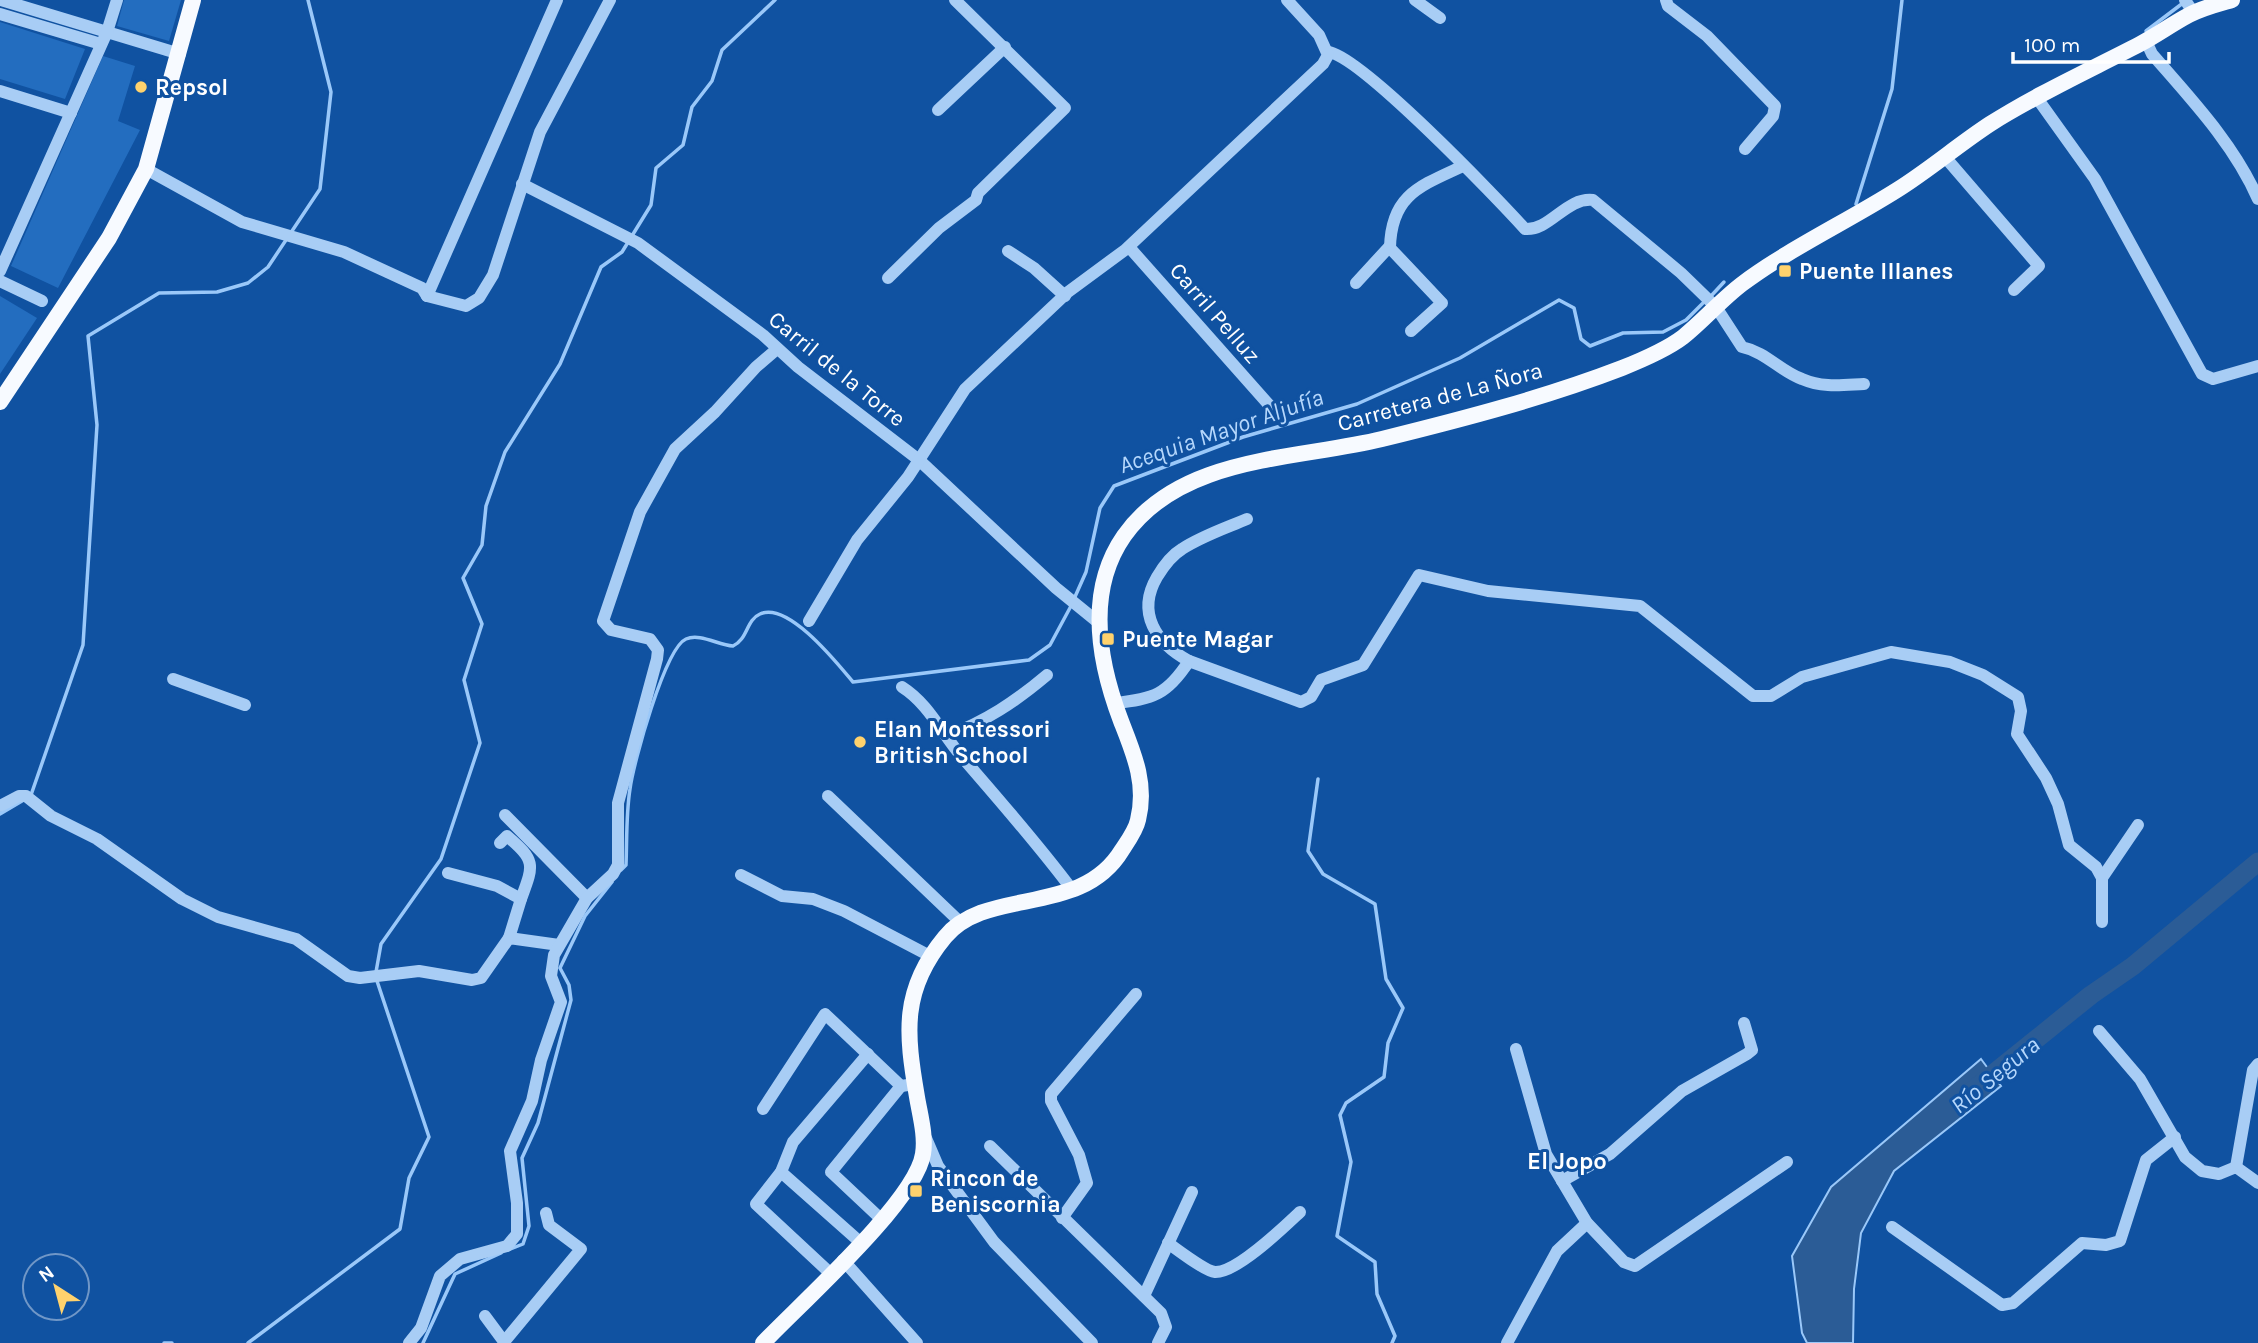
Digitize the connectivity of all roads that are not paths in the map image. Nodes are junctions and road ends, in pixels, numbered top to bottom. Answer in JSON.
{"nodes":[{"id":1,"x":1,"y":0,"type":"edge"},
{"id":2,"x":117,"y":0,"type":"edge"},
{"id":3,"x":193,"y":0,"type":"edge"},
{"id":4,"x":557,"y":0,"type":"edge"},
{"id":5,"x":610,"y":0,"type":"edge"},
{"id":6,"x":956,"y":0,"type":"edge"},
{"id":7,"x":1287,"y":0,"type":"edge"},
{"id":8,"x":1415,"y":0,"type":"edge"},
{"id":9,"x":1666,"y":0,"type":"edge"},
{"id":10,"x":2232,"y":0,"type":"edge"},
{"id":11,"x":38,"y":5,"type":"edge"},
{"id":12,"x":2188,"y":6,"type":"edge"},
{"id":13,"x":0,"y":14,"type":"edge"},
{"id":14,"x":1440,"y":18,"type":"dead end"},
{"id":15,"x":104,"y":38,"type":"junction"},
{"id":16,"x":2146,"y":41,"type":"junction"},
{"id":17,"x":1005,"y":47,"type":"junction"},
{"id":18,"x":1328,"y":52,"type":"junction"},
{"id":19,"x":180,"y":54,"type":"junction"},
{"id":20,"x":0,"y":91,"type":"edge"},
{"id":21,"x":2038,"y":98,"type":"junction"},
{"id":22,"x":938,"y":110,"type":"dead end"},
{"id":23,"x":71,"y":113,"type":"junction"},
{"id":24,"x":1745,"y":149,"type":"dead end"},
{"id":25,"x":1945,"y":157,"type":"junction"},
{"id":26,"x":1463,"y":166,"type":"junction"},
{"id":27,"x":146,"y":169,"type":"junction"},
{"id":28,"x":522,"y":184,"type":"junction"},
{"id":29,"x":2258,"y":199,"type":"edge"},
{"id":30,"x":1390,"y":246,"type":"junction"},
{"id":31,"x":1129,"y":247,"type":"junction"},
{"id":32,"x":1007,"y":251,"type":"dead end"},
{"id":33,"x":0,"y":271,"type":"edge"},
{"id":34,"x":888,"y":278,"type":"dead end"},
{"id":35,"x":0,"y":282,"type":"edge"},
{"id":36,"x":1356,"y":284,"type":"dead end"},
{"id":37,"x":2014,"y":290,"type":"dead end"},
{"id":38,"x":427,"y":296,"type":"junction"},
{"id":39,"x":1065,"y":296,"type":"junction"},
{"id":40,"x":42,"y":301,"type":"dead end"},
{"id":41,"x":1710,"y":302,"type":"junction"},
{"id":42,"x":1411,"y":331,"type":"dead end"},
{"id":43,"x":777,"y":349,"type":"junction"},
{"id":44,"x":2258,"y":366,"type":"edge"},
{"id":45,"x":1864,"y":384,"type":"dead end"},
{"id":46,"x":0,"y":402,"type":"edge"},
{"id":47,"x":1270,"y":407,"type":"dead end"},
{"id":48,"x":919,"y":460,"type":"junction"},
{"id":49,"x":1247,"y":519,"type":"dead end"},
{"id":50,"x":809,"y":621,"type":"dead end"},
{"id":51,"x":1099,"y":624,"type":"junction"},
{"id":52,"x":1189,"y":662,"type":"junction"},
{"id":53,"x":1047,"y":675,"type":"dead end"},
{"id":54,"x":173,"y":679,"type":"dead end"},
{"id":55,"x":902,"y":687,"type":"dead end"},
{"id":56,"x":1115,"y":703,"type":"junction"},
{"id":57,"x":245,"y":705,"type":"dead end"},
{"id":58,"x":947,"y":736,"type":"junction"},
{"id":59,"x":828,"y":796,"type":"dead end"},
{"id":60,"x":0,"y":806,"type":"edge"},
{"id":61,"x":505,"y":816,"type":"dead end"},
{"id":62,"x":2138,"y":825,"type":"dead end"},
{"id":63,"x":500,"y":843,"type":"dead end"},
{"id":64,"x":448,"y":873,"type":"dead end"},
{"id":65,"x":741,"y":875,"type":"dead end"},
{"id":66,"x":2102,"y":878,"type":"junction"},
{"id":67,"x":1073,"y":891,"type":"junction"},
{"id":68,"x":587,"y":898,"type":"junction"},
{"id":69,"x":521,"y":899,"type":"junction"},
{"id":70,"x":960,"y":922,"type":"junction"},
{"id":71,"x":2102,"y":922,"type":"dead end"},
{"id":72,"x":509,"y":938,"type":"junction"},
{"id":73,"x":559,"y":945,"type":"junction"},
{"id":74,"x":930,"y":956,"type":"junction"},
{"id":75,"x":1136,"y":994,"type":"dead end"},
{"id":76,"x":1744,"y":1023,"type":"dead end"},
{"id":77,"x":2099,"y":1031,"type":"dead end"},
{"id":78,"x":1516,"y":1049,"type":"dead end"},
{"id":79,"x":868,"y":1054,"type":"junction"},
{"id":80,"x":2258,"y":1064,"type":"edge"},
{"id":81,"x":908,"y":1085,"type":"junction"},
{"id":82,"x":763,"y":1109,"type":"dead end"},
{"id":83,"x":921,"y":1124,"type":"junction"},
{"id":84,"x":2175,"y":1137,"type":"junction"},
{"id":85,"x":990,"y":1146,"type":"dead end"},
{"id":86,"x":1787,"y":1162,"type":"dead end"},
{"id":87,"x":938,"y":1166,"type":"junction"},
{"id":88,"x":2236,"y":1167,"type":"junction"},
{"id":89,"x":781,"y":1172,"type":"junction"},
{"id":90,"x":912,"y":1181,"type":"junction"},
{"id":91,"x":1562,"y":1181,"type":"junction"},
{"id":92,"x":2258,"y":1183,"type":"edge"},
{"id":93,"x":1192,"y":1192,"type":"dead end"},
{"id":94,"x":1300,"y":1212,"type":"dead end"},
{"id":95,"x":546,"y":1213,"type":"dead end"},
{"id":96,"x":1062,"y":1218,"type":"junction"},
{"id":97,"x":881,"y":1219,"type":"junction"},
{"id":98,"x":1587,"y":1223,"type":"junction"},
{"id":99,"x":1892,"y":1227,"type":"dead end"},
{"id":100,"x":860,"y":1242,"type":"junction"},
{"id":101,"x":1168,"y":1243,"type":"junction"},
{"id":102,"x":843,"y":1260,"type":"junction"},
{"id":103,"x":830,"y":1273,"type":"junction"},
{"id":104,"x":1144,"y":1296,"type":"junction"},
{"id":105,"x":485,"y":1316,"type":"dead end"},
{"id":106,"x":505,"y":1342,"type":"edge"},
{"id":107,"x":409,"y":1343,"type":"edge"},
{"id":108,"x":762,"y":1343,"type":"edge"},
{"id":109,"x":918,"y":1343,"type":"edge"},
{"id":110,"x":1092,"y":1343,"type":"edge"},
{"id":111,"x":1158,"y":1343,"type":"edge"},
{"id":112,"x":1507,"y":1343,"type":"edge"}],
"edges":[{"from":1,"to":11,"type":"street"},
{"from":2,"to":15,"type":"street"},
{"from":3,"to":19,"type":"main road"},
{"from":4,"to":38,"type":"street"},
{"from":5,"to":28,"type":"street"},
{"from":6,"to":17,"type":"street"},
{"from":7,"to":18,"type":"street"},
{"from":8,"to":14,"type":"street"},
{"from":9,"to":24,"type":"street"},
{"from":10,"to":12,"type":"main road","name":"Carretera de La Ñora"},
{"from":11,"to":15,"type":"street"},
{"from":12,"to":16,"type":"main road","name":"Carretera de La Ñora"},
{"from":13,"to":15,"type":"street"},
{"from":15,"to":19,"type":"street"},
{"from":15,"to":23,"type":"street"},
{"from":16,"to":21,"type":"main road","name":"Carretera de La Ñora"},
{"from":16,"to":29,"type":"street"},
{"from":17,"to":22,"type":"street"},
{"from":17,"to":34,"type":"street"},
{"from":18,"to":26,"type":"street"},
{"from":18,"to":31,"type":"street"},
{"from":19,"to":27,"type":"main road"},
{"from":20,"to":23,"type":"street"},
{"from":21,"to":25,"type":"main road","name":"Carretera de La Ñora"},
{"from":21,"to":44,"type":"street"},
{"from":23,"to":33,"type":"street"},
{"from":25,"to":37,"type":"street"},
{"from":25,"to":41,"type":"main road","name":"Carretera de La Ñora"},
{"from":26,"to":30,"type":"street"},
{"from":26,"to":41,"type":"street"},
{"from":27,"to":38,"type":"street"},
{"from":27,"to":46,"type":"main road"},
{"from":28,"to":38,"type":"street"},
{"from":28,"to":43,"type":"street","name":"Carril de la Torre"},
{"from":30,"to":36,"type":"street"},
{"from":30,"to":42,"type":"street"},
{"from":31,"to":39,"type":"street"},
{"from":31,"to":47,"type":"street","name":"Carril Pelluz"},
{"from":32,"to":39,"type":"street"},
{"from":35,"to":40,"type":"street"},
{"from":39,"to":48,"type":"street"},
{"from":41,"to":45,"type":"street"},
{"from":41,"to":51,"type":"main road","name":"Carretera de La Ñora"},
{"from":43,"to":48,"type":"street","name":"Carril de la Torre"},
{"from":43,"to":68,"type":"street"},
{"from":48,"to":50,"type":"street"},
{"from":48,"to":51,"type":"street","name":"Carril de la Torre"},
{"from":49,"to":52,"type":"street"},
{"from":51,"to":56,"type":"main road","name":"Carretera de La Ñora"},
{"from":52,"to":56,"type":"street"},
{"from":52,"to":66,"type":"street"},
{"from":53,"to":58,"type":"street"},
{"from":54,"to":57,"type":"street"},
{"from":55,"to":58,"type":"street"},
{"from":56,"to":67,"type":"main road","name":"Carretera de La Ñora"},
{"from":58,"to":67,"type":"street"},
{"from":59,"to":70,"type":"street"},
{"from":60,"to":72,"type":"street"},
{"from":61,"to":68,"type":"street"},
{"from":62,"to":66,"type":"street"},
{"from":63,"to":69,"type":"street"},
{"from":64,"to":69,"type":"street"},
{"from":65,"to":74,"type":"street"},
{"from":66,"to":71,"type":"street"},
{"from":67,"to":70,"type":"main road","name":"Carretera de La Ñora"},
{"from":68,"to":73,"type":"street"},
{"from":69,"to":72,"type":"street"},
{"from":70,"to":74,"type":"main road"},
{"from":72,"to":73,"type":"street"},
{"from":73,"to":107,"type":"street"},
{"from":74,"to":81,"type":"main road"},
{"from":75,"to":96,"type":"street"},
{"from":76,"to":91,"type":"street"},
{"from":77,"to":84,"type":"street"},
{"from":78,"to":91,"type":"street"},
{"from":79,"to":81,"type":"street"},
{"from":79,"to":82,"type":"street"},
{"from":79,"to":89,"type":"street"},
{"from":80,"to":88,"type":"street"},
{"from":81,"to":83,"type":"main road"},
{"from":81,"to":97,"type":"street"},
{"from":83,"to":87,"type":"street"},
{"from":83,"to":90,"type":"main road"},
{"from":84,"to":88,"type":"street"},
{"from":84,"to":99,"type":"street"},
{"from":85,"to":96,"type":"street"},
{"from":86,"to":98,"type":"street"},
{"from":87,"to":90,"type":"street"},
{"from":87,"to":110,"type":"street"},
{"from":88,"to":92,"type":"street"},
{"from":89,"to":100,"type":"street"},
{"from":89,"to":103,"type":"street"},
{"from":90,"to":97,"type":"main road"},
{"from":91,"to":98,"type":"street"},
{"from":93,"to":101,"type":"street"},
{"from":94,"to":101,"type":"street"},
{"from":95,"to":106,"type":"street"},
{"from":96,"to":104,"type":"street"},
{"from":97,"to":100,"type":"main road"},
{"from":98,"to":112,"type":"street"},
{"from":100,"to":102,"type":"main road"},
{"from":101,"to":104,"type":"street"},
{"from":102,"to":103,"type":"main road"},
{"from":102,"to":109,"type":"street"},
{"from":103,"to":108,"type":"main road"},
{"from":104,"to":111,"type":"street"},
{"from":105,"to":106,"type":"street"}]}
